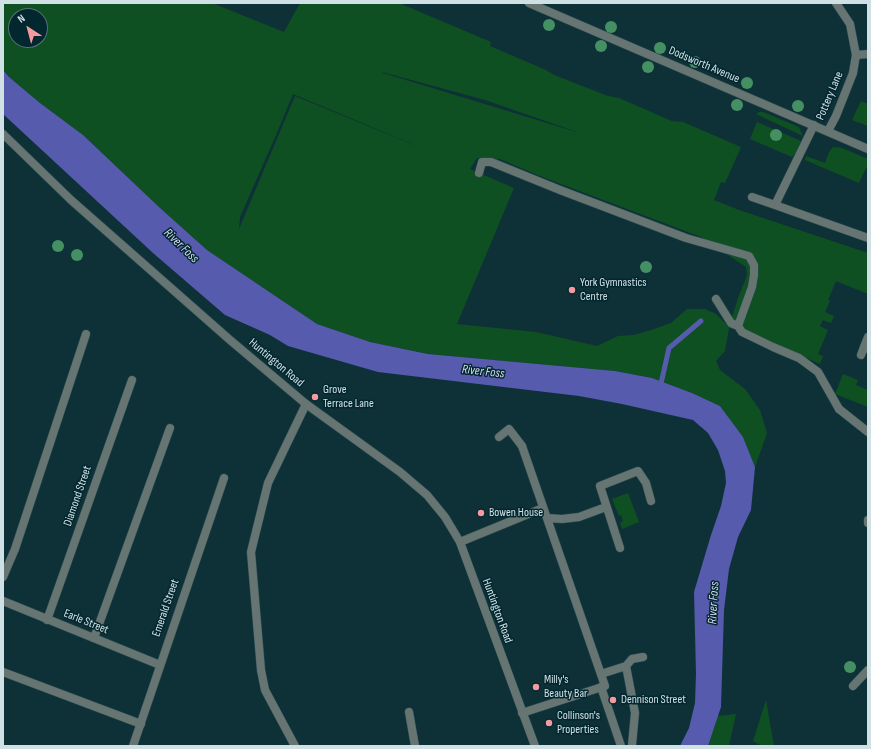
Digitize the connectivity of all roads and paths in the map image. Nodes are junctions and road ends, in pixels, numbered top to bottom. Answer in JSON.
{"nodes":[{"id":1,"x":529,"y":3,"type":"edge"},
{"id":2,"x":836,"y":3,"type":"edge"},
{"id":3,"x":868,"y":54,"type":"edge"},
{"id":4,"x":856,"y":55,"type":"junction"},
{"id":5,"x":814,"y":126,"type":"junction"},
{"id":6,"x":828,"y":131,"type":"junction"},
{"id":7,"x":3,"y":134,"type":"edge"},
{"id":8,"x":868,"y":149,"type":"edge"},
{"id":9,"x":478,"y":173,"type":"dead end"},
{"id":10,"x":752,"y":197,"type":"dead end"},
{"id":11,"x":775,"y":205,"type":"junction"},
{"id":12,"x":868,"y":238,"type":"edge"},
{"id":13,"x":716,"y":299,"type":"dead end"},
{"id":14,"x":738,"y":326,"type":"junction"},
{"id":15,"x":86,"y":334,"type":"dead end"},
{"id":16,"x":868,"y":337,"type":"edge"},
{"id":17,"x":864,"y":350,"type":"edge"},
{"id":18,"x":132,"y":380,"type":"dead end"},
{"id":19,"x":306,"y":404,"type":"junction"},
{"id":20,"x":170,"y":428,"type":"dead end"},
{"id":21,"x":868,"y":432,"type":"edge"},
{"id":22,"x":499,"y":436,"type":"dead end"},
{"id":23,"x":224,"y":478,"type":"dead end"},
{"id":24,"x":651,"y":501,"type":"dead end"},
{"id":25,"x":606,"y":507,"type":"junction"},
{"id":26,"x":543,"y":508,"type":"junction"},
{"id":27,"x":547,"y":518,"type":"junction"},
{"id":28,"x":460,"y":542,"type":"junction"},
{"id":29,"x":620,"y":548,"type":"dead end"},
{"id":30,"x":3,"y":576,"type":"edge"},
{"id":31,"x":3,"y":601,"type":"edge"},
{"id":32,"x":47,"y":620,"type":"junction"},
{"id":33,"x":94,"y":638,"type":"junction"},
{"id":34,"x":643,"y":657,"type":"dead end"},
{"id":35,"x":160,"y":665,"type":"junction"},
{"id":36,"x":626,"y":666,"type":"junction"},
{"id":37,"x":868,"y":670,"type":"edge"},
{"id":38,"x":3,"y":672,"type":"edge"},
{"id":39,"x":601,"y":674,"type":"junction"},
{"id":40,"x":853,"y":686,"type":"dead end"},
{"id":41,"x":601,"y":687,"type":"junction"},
{"id":42,"x":409,"y":712,"type":"dead end"},
{"id":43,"x":522,"y":713,"type":"junction"},
{"id":44,"x":141,"y":724,"type":"junction"},
{"id":45,"x":632,"y":745,"type":"dead end"},
{"id":46,"x":133,"y":746,"type":"edge"},
{"id":47,"x":295,"y":746,"type":"edge"},
{"id":48,"x":415,"y":746,"type":"edge"},
{"id":49,"x":535,"y":746,"type":"edge"},
{"id":50,"x":621,"y":746,"type":"edge"}],
"edges":[{"from":1,"to":5,"type":"street","name":"Dodsworth Avenue"},
{"from":2,"to":4,"type":"street","name":"Pottery Lane"},
{"from":3,"to":4,"type":"street"},
{"from":4,"to":6,"type":"street","name":"Pottery Lane"},
{"from":5,"to":6,"type":"street","name":"Dodsworth Avenue"},
{"from":5,"to":11,"type":"street"},
{"from":6,"to":8,"type":"street","name":"Dodsworth Avenue"},
{"from":7,"to":19,"type":"street","name":"Huntington Road"},
{"from":9,"to":14,"type":"street"},
{"from":10,"to":11,"type":"street"},
{"from":11,"to":12,"type":"street"},
{"from":13,"to":14,"type":"street"},
{"from":14,"to":21,"type":"street"},
{"from":15,"to":30,"type":"street"},
{"from":16,"to":17,"type":"street"},
{"from":18,"to":32,"type":"street","name":"Diamond Street"},
{"from":19,"to":28,"type":"street","name":"Huntington Road"},
{"from":19,"to":47,"type":"street"},
{"from":20,"to":33,"type":"street"},
{"from":22,"to":26,"type":"street"},
{"from":23,"to":35,"type":"street","name":"Emerald Street"},
{"from":24,"to":25,"type":"street"},
{"from":25,"to":27,"type":"street"},
{"from":25,"to":29,"type":"street"},
{"from":26,"to":27,"type":"street"},
{"from":26,"to":28,"type":"street"},
{"from":27,"to":39,"type":"street"},
{"from":28,"to":43,"type":"street","name":"Huntington Road"},
{"from":31,"to":32,"type":"street","name":"Earle Street"},
{"from":32,"to":33,"type":"street","name":"Earle Street"},
{"from":33,"to":35,"type":"street","name":"Earle Street"},
{"from":34,"to":36,"type":"street"},
{"from":35,"to":44,"type":"street","name":"Emerald Street"},
{"from":36,"to":39,"type":"street"},
{"from":36,"to":45,"type":"street"},
{"from":37,"to":40,"type":"street"},
{"from":38,"to":44,"type":"street"},
{"from":39,"to":41,"type":"street"},
{"from":41,"to":43,"type":"street"},
{"from":41,"to":50,"type":"street"},
{"from":42,"to":48,"type":"street"},
{"from":43,"to":49,"type":"street","name":"Huntington Road"},
{"from":44,"to":46,"type":"street","name":"Emerald Street"}]}
